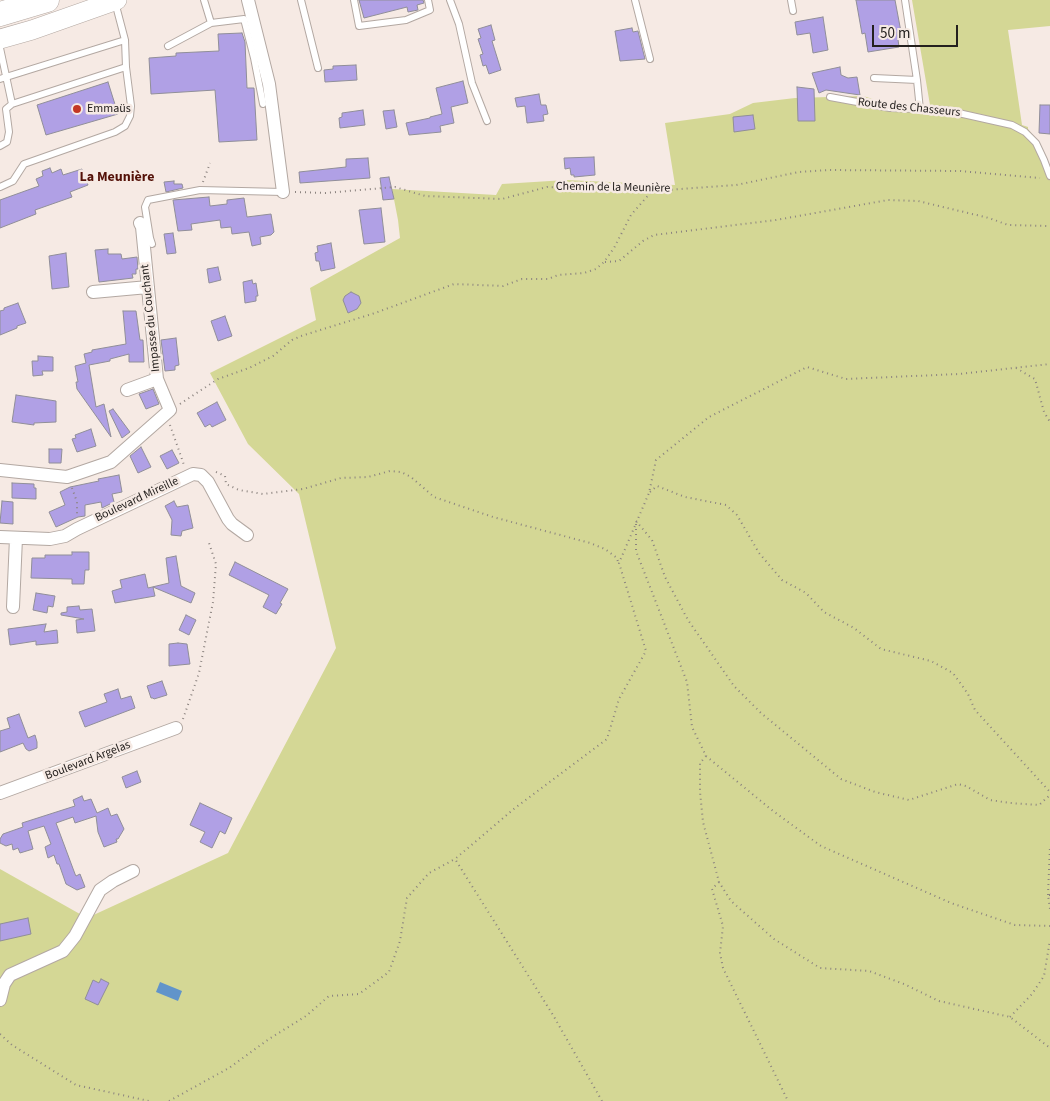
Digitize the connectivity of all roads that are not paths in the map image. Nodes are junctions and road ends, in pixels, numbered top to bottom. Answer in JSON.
{"nodes":[{"id":1,"x":47,"y":0,"type":"edge"},
{"id":2,"x":116,"y":0,"type":"edge"},
{"id":3,"x":204,"y":0,"type":"edge"},
{"id":4,"x":248,"y":0,"type":"edge"},
{"id":5,"x":301,"y":0,"type":"edge"},
{"id":6,"x":354,"y":0,"type":"edge"},
{"id":7,"x":428,"y":0,"type":"edge"},
{"id":8,"x":450,"y":0,"type":"edge"},
{"id":9,"x":634,"y":0,"type":"edge"},
{"id":10,"x":791,"y":0,"type":"edge"},
{"id":11,"x":905,"y":0,"type":"edge"},
{"id":12,"x":792,"y":11,"type":"dead end"},
{"id":13,"x":0,"y":14,"type":"edge"},
{"id":14,"x":211,"y":23,"type":"junction"},
{"id":15,"x":0,"y":39,"type":"edge"},
{"id":16,"x":125,"y":40,"type":"junction"},
{"id":17,"x":168,"y":46,"type":"dead end"},
{"id":18,"x":0,"y":48,"type":"edge"},
{"id":19,"x":650,"y":59,"type":"dead end"},
{"id":20,"x":126,"y":67,"type":"junction"},
{"id":21,"x":318,"y":68,"type":"dead end"},
{"id":22,"x":3,"y":78,"type":"edge"},
{"id":23,"x":874,"y":78,"type":"dead end"},
{"id":24,"x":917,"y":80,"type":"junction"},
{"id":25,"x":830,"y":97,"type":"dead end"},
{"id":26,"x":12,"y":104,"type":"junction"},
{"id":27,"x":263,"y":104,"type":"dead end"},
{"id":28,"x":920,"y":110,"type":"junction"},
{"id":29,"x":487,"y":121,"type":"dead end"},
{"id":30,"x":0,"y":146,"type":"edge"},
{"id":31,"x":1047,"y":177,"type":"edge"},
{"id":32,"x":0,"y":187,"type":"edge"},
{"id":33,"x":283,"y":192,"type":"joint"},
{"id":34,"x":140,"y":223,"type":"dead end"},
{"id":35,"x":152,"y":244,"type":"dead end"},
{"id":36,"x":148,"y":287,"type":"junction"},
{"id":37,"x":93,"y":292,"type":"dead end"},
{"id":38,"x":157,"y":379,"type":"junction"},
{"id":39,"x":127,"y":390,"type":"dead end"},
{"id":40,"x":0,"y":470,"type":"edge"},
{"id":41,"x":247,"y":535,"type":"dead end"},
{"id":42,"x":0,"y":537,"type":"edge"},
{"id":43,"x":16,"y":538,"type":"junction"},
{"id":44,"x":13,"y":607,"type":"dead end"},
{"id":45,"x":176,"y":728,"type":"road end"},
{"id":46,"x":0,"y":793,"type":"edge"},
{"id":47,"x":133,"y":871,"type":"dead end"},
{"id":48,"x":0,"y":1000,"type":"edge"}],
"edges":[{"from":1,"to":13,"type":"highway"},
{"from":2,"to":15,"type":"street"},
{"from":2,"to":16,"type":"lane"},
{"from":3,"to":14,"type":"lane"},
{"from":4,"to":33,"type":"street"},
{"from":5,"to":21,"type":"lane"},
{"from":6,"to":7,"type":"lane"},
{"from":8,"to":29,"type":"lane"},
{"from":9,"to":19,"type":"lane"},
{"from":10,"to":12,"type":"lane"},
{"from":11,"to":24,"type":"lane"},
{"from":14,"to":17,"type":"lane"},
{"from":14,"to":27,"type":"lane"},
{"from":16,"to":20,"type":"lane"},
{"from":16,"to":22,"type":"lane"},
{"from":18,"to":22,"type":"lane"},
{"from":20,"to":26,"type":"lane"},
{"from":20,"to":32,"type":"lane"},
{"from":22,"to":26,"type":"lane"},
{"from":23,"to":24,"type":"lane"},
{"from":24,"to":28,"type":"lane"},
{"from":25,"to":28,"type":"lane","name":"Route des Chasseurs"},
{"from":26,"to":30,"type":"lane"},
{"from":28,"to":31,"type":"lane","name":"Route des Chasseurs"},
{"from":33,"to":35,"type":"lane"},
{"from":34,"to":36,"type":"street","name":"Impasse du Couchant"},
{"from":36,"to":37,"type":"street"},
{"from":36,"to":38,"type":"street","name":"Impasse du Couchant"},
{"from":38,"to":39,"type":"street"},
{"from":38,"to":40,"type":"street","name":"Impasse du Couchant"},
{"from":41,"to":43,"type":"street","name":"Boulevard Mireille"},
{"from":42,"to":43,"type":"street","name":"Boulevard Mireille"},
{"from":43,"to":44,"type":"street"},
{"from":45,"to":46,"type":"street","name":"Boulevard Argelas"},
{"from":47,"to":48,"type":"street"}]}
